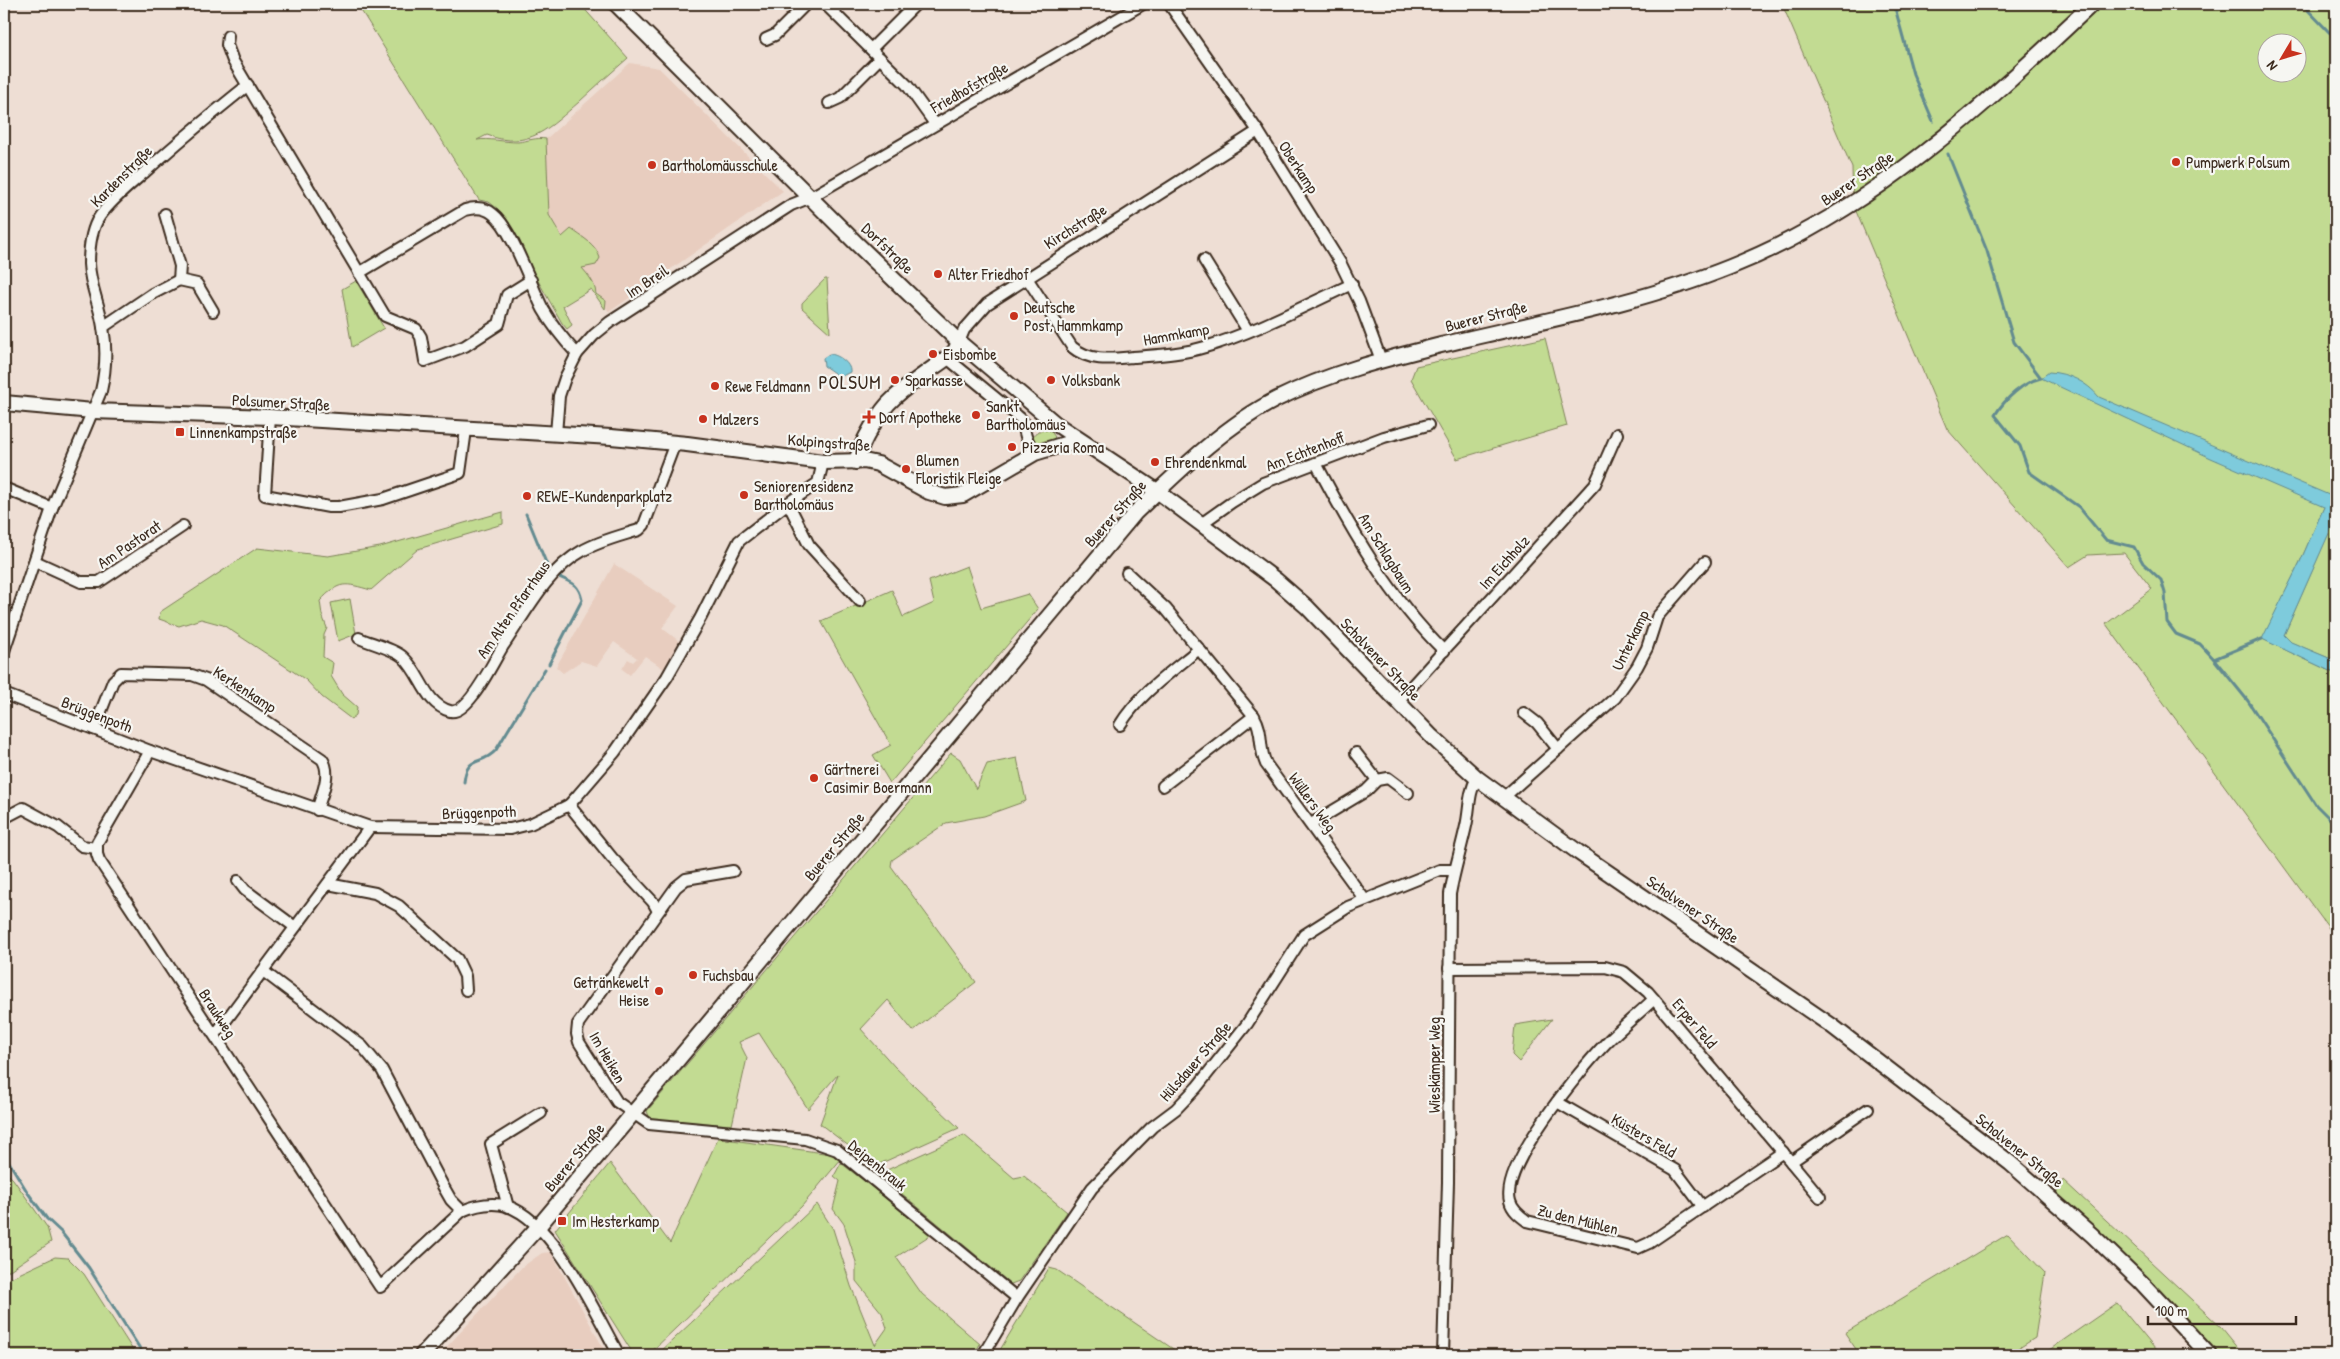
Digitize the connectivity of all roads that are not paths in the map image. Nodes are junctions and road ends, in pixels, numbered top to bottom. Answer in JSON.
{"nodes":[{"id":1,"x":616,"y":4,"type":"edge"},
{"id":2,"x":806,"y":4,"type":"edge"},
{"id":3,"x":825,"y":4,"type":"edge"},
{"id":4,"x":916,"y":4,"type":"edge"},
{"id":5,"x":1143,"y":4,"type":"edge"},
{"id":6,"x":1169,"y":4,"type":"edge"},
{"id":7,"x":2092,"y":4,"type":"edge"},
{"id":8,"x":228,"y":36,"type":"dead end"},
{"id":9,"x":766,"y":39,"type":"dead end"},
{"id":10,"x":870,"y":49,"type":"junction"},
{"id":11,"x":880,"y":58,"type":"junction"},
{"id":12,"x":248,"y":85,"type":"junction"},
{"id":13,"x":829,"y":103,"type":"dead end"},
{"id":14,"x":935,"y":124,"type":"junction"},
{"id":15,"x":1258,"y":131,"type":"junction"},
{"id":16,"x":812,"y":197,"type":"junction"},
{"id":17,"x":165,"y":214,"type":"dead end"},
{"id":18,"x":1204,"y":260,"type":"dead end"},
{"id":19,"x":359,"y":274,"type":"junction"},
{"id":20,"x":1027,"y":278,"type":"junction"},
{"id":21,"x":179,"y":280,"type":"junction"},
{"id":22,"x":531,"y":280,"type":"junction"},
{"id":23,"x":1352,"y":284,"type":"junction"},
{"id":24,"x":213,"y":311,"type":"dead end"},
{"id":25,"x":103,"y":327,"type":"junction"},
{"id":26,"x":1248,"y":331,"type":"junction"},
{"id":27,"x":959,"y":342,"type":"junction"},
{"id":28,"x":577,"y":354,"type":"junction"},
{"id":29,"x":947,"y":358,"type":"junction"},
{"id":30,"x":1381,"y":360,"type":"junction"},
{"id":31,"x":4,"y":403,"type":"edge"},
{"id":32,"x":93,"y":411,"type":"junction"},
{"id":33,"x":270,"y":417,"type":"junction"},
{"id":34,"x":1428,"y":425,"type":"dead end"},
{"id":35,"x":466,"y":430,"type":"junction"},
{"id":36,"x":556,"y":434,"type":"junction"},
{"id":37,"x":1617,"y":434,"type":"dead end"},
{"id":38,"x":1078,"y":440,"type":"junction"},
{"id":39,"x":675,"y":443,"type":"junction"},
{"id":40,"x":1035,"y":453,"type":"junction"},
{"id":41,"x":823,"y":462,"type":"junction"},
{"id":42,"x":856,"y":462,"type":"junction"},
{"id":43,"x":1316,"y":463,"type":"junction"},
{"id":44,"x":4,"y":488,"type":"edge"},
{"id":45,"x":1157,"y":491,"type":"junction"},
{"id":46,"x":788,"y":503,"type":"junction"},
{"id":47,"x":52,"y":508,"type":"junction"},
{"id":48,"x":1202,"y":524,"type":"junction"},
{"id":49,"x":183,"y":526,"type":"dead end"},
{"id":50,"x":35,"y":562,"type":"junction"},
{"id":51,"x":1705,"y":562,"type":"dead end"},
{"id":52,"x":1127,"y":572,"type":"dead end"},
{"id":53,"x":860,"y":602,"type":"dead end"},
{"id":54,"x":359,"y":638,"type":"dead end"},
{"id":55,"x":1199,"y":649,"type":"junction"},
{"id":56,"x":4,"y":651,"type":"edge"},
{"id":57,"x":1444,"y":651,"type":"junction"},
{"id":58,"x":4,"y":694,"type":"edge"},
{"id":59,"x":1398,"y":701,"type":"junction"},
{"id":60,"x":1524,"y":713,"type":"dead end"},
{"id":61,"x":1254,"y":716,"type":"junction"},
{"id":62,"x":1120,"y":725,"type":"dead end"},
{"id":63,"x":94,"y":730,"type":"junction"},
{"id":64,"x":1558,"y":749,"type":"junction"},
{"id":65,"x":150,"y":751,"type":"junction"},
{"id":66,"x":1356,"y":753,"type":"dead end"},
{"id":67,"x":1477,"y":778,"type":"junction"},
{"id":68,"x":1377,"y":780,"type":"junction"},
{"id":69,"x":1163,"y":786,"type":"dead end"},
{"id":70,"x":1408,"y":793,"type":"dead end"},
{"id":71,"x":1503,"y":798,"type":"junction"},
{"id":72,"x":569,"y":805,"type":"junction"},
{"id":73,"x":317,"y":810,"type":"junction"},
{"id":74,"x":4,"y":818,"type":"edge"},
{"id":75,"x":1311,"y":824,"type":"junction"},
{"id":76,"x":370,"y":827,"type":"junction"},
{"id":77,"x":96,"y":848,"type":"junction"},
{"id":78,"x":1454,"y":870,"type":"junction"},
{"id":79,"x":733,"y":871,"type":"dead end"},
{"id":80,"x":238,"y":881,"type":"dead end"},
{"id":81,"x":328,"y":884,"type":"junction"},
{"id":82,"x":1365,"y":900,"type":"junction"},
{"id":83,"x":658,"y":911,"type":"junction"},
{"id":84,"x":295,"y":927,"type":"junction"},
{"id":85,"x":1449,"y":968,"type":"junction"},
{"id":86,"x":263,"y":971,"type":"junction"},
{"id":87,"x":466,"y":990,"type":"dead end"},
{"id":88,"x":1654,"y":999,"type":"junction"},
{"id":89,"x":215,"y":1035,"type":"junction"},
{"id":90,"x":1557,"y":1102,"type":"junction"},
{"id":91,"x":1868,"y":1109,"type":"dead end"},
{"id":92,"x":541,"y":1113,"type":"dead end"},
{"id":93,"x":632,"y":1114,"type":"junction"},
{"id":94,"x":1783,"y":1152,"type":"junction"},
{"id":95,"x":1791,"y":1162,"type":"junction"},
{"id":96,"x":1820,"y":1197,"type":"dead end"},
{"id":97,"x":508,"y":1207,"type":"junction"},
{"id":98,"x":1703,"y":1207,"type":"junction"},
{"id":99,"x":462,"y":1211,"type":"junction"},
{"id":100,"x":538,"y":1227,"type":"junction"},
{"id":101,"x":1017,"y":1298,"type":"junction"},
{"id":102,"x":422,"y":1355,"type":"edge"},
{"id":103,"x":619,"y":1355,"type":"edge"},
{"id":104,"x":983,"y":1355,"type":"edge"},
{"id":105,"x":1443,"y":1355,"type":"edge"},
{"id":106,"x":2209,"y":1355,"type":"edge"}],
"edges":[{"from":1,"to":16,"type":"main road","name":"Dorfstraße"},
{"from":2,"to":9,"type":"street"},
{"from":3,"to":10,"type":"street"},
{"from":4,"to":10,"type":"street"},
{"from":5,"to":14,"type":"street","name":"Friedhofstraße"},
{"from":6,"to":15,"type":"street","name":"Oberkamp"},
{"from":7,"to":30,"type":"main road","name":"Buerer Straße"},
{"from":8,"to":12,"type":"street"},
{"from":10,"to":11,"type":"street"},
{"from":11,"to":13,"type":"street"},
{"from":11,"to":14,"type":"street"},
{"from":12,"to":19,"type":"street"},
{"from":12,"to":25,"type":"street","name":"Kardenstraße"},
{"from":14,"to":16,"type":"street","name":"Friedhofstraße"},
{"from":15,"to":20,"type":"street","name":"Kirchstraße"},
{"from":15,"to":23,"type":"street","name":"Oberkamp"},
{"from":16,"to":27,"type":"main road","name":"Dorfstraße"},
{"from":16,"to":28,"type":"street","name":"Im Breil"},
{"from":17,"to":21,"type":"street"},
{"from":18,"to":26,"type":"street"},
{"from":19,"to":22,"type":"street"},
{"from":19,"to":22,"type":"street"},
{"from":20,"to":26,"type":"street","name":"Hammkamp"},
{"from":20,"to":27,"type":"street","name":"Kirchstraße"},
{"from":21,"to":24,"type":"street"},
{"from":21,"to":25,"type":"street"},
{"from":22,"to":28,"type":"street"},
{"from":23,"to":26,"type":"street","name":"Hammkamp"},
{"from":23,"to":30,"type":"street","name":"Oberkamp"},
{"from":25,"to":32,"type":"street","name":"Kardenstraße"},
{"from":27,"to":29,"type":"main road","name":"Kirchstraße"},
{"from":27,"to":38,"type":"main road","name":"Dorfstraße"},
{"from":28,"to":36,"type":"street","name":"Im Breil"},
{"from":29,"to":40,"type":"street"},
{"from":29,"to":42,"type":"main road","name":"Kirchstraße"},
{"from":30,"to":45,"type":"main road","name":"Buerer Straße"},
{"from":31,"to":32,"type":"main road","name":"Polsumer Straße"},
{"from":32,"to":33,"type":"main road","name":"Polsumer Straße"},
{"from":32,"to":47,"type":"street"},
{"from":33,"to":35,"type":"main road","name":"Polsumer Straße"},
{"from":33,"to":35,"type":"street"},
{"from":34,"to":43,"type":"street","name":"Am Echtenhoff"},
{"from":35,"to":36,"type":"main road","name":"Polsumer Straße"},
{"from":36,"to":39,"type":"main road","name":"Kolpingstraße"},
{"from":37,"to":57,"type":"street","name":"Im Eichholz"},
{"from":38,"to":40,"type":"main road","name":"Kolpingstraße"},
{"from":38,"to":45,"type":"main road","name":"Dorfstraße"},
{"from":39,"to":41,"type":"main road","name":"Kolpingstraße"},
{"from":39,"to":54,"type":"street","name":"Am Alten Pfarrhaus"},
{"from":40,"to":42,"type":"main road","name":"Kolpingstraße"},
{"from":41,"to":42,"type":"main road","name":"Kolpingstraße"},
{"from":41,"to":46,"type":"street","name":"Brüggenpoth"},
{"from":43,"to":48,"type":"street","name":"Am Echtenhoff"},
{"from":43,"to":57,"type":"street","name":"Am Schlagbaum"},
{"from":44,"to":47,"type":"street"},
{"from":45,"to":48,"type":"main road","name":"Scholvener Straße"},
{"from":45,"to":93,"type":"main road","name":"Buerer Straße"},
{"from":46,"to":53,"type":"street"},
{"from":46,"to":72,"type":"street","name":"Brüggenpoth"},
{"from":47,"to":50,"type":"street"},
{"from":48,"to":59,"type":"main road","name":"Scholvener Straße"},
{"from":49,"to":50,"type":"street","name":"Am Pastorat"},
{"from":50,"to":56,"type":"street"},
{"from":51,"to":64,"type":"street","name":"Unterkamp"},
{"from":52,"to":55,"type":"street","name":"Wüllers Weg"},
{"from":55,"to":61,"type":"street","name":"Wüllers Weg"},
{"from":55,"to":62,"type":"street"},
{"from":57,"to":59,"type":"street","name":"Im Eichholz"},
{"from":58,"to":63,"type":"street","name":"Brüggenpoth"},
{"from":59,"to":67,"type":"main road","name":"Scholvener Straße"},
{"from":60,"to":64,"type":"street"},
{"from":61,"to":69,"type":"street"},
{"from":61,"to":75,"type":"street","name":"Wüllers Weg"},
{"from":63,"to":65,"type":"street","name":"Brüggenpoth"},
{"from":63,"to":73,"type":"street","name":"Kerkenkamp"},
{"from":64,"to":71,"type":"street","name":"Unterkamp"},
{"from":65,"to":73,"type":"street","name":"Brüggenpoth"},
{"from":65,"to":77,"type":"street"},
{"from":66,"to":68,"type":"street"},
{"from":67,"to":71,"type":"main road","name":"Scholvener Straße"},
{"from":67,"to":78,"type":"street","name":"Wieskämper Weg"},
{"from":68,"to":70,"type":"street"},
{"from":68,"to":75,"type":"street"},
{"from":71,"to":106,"type":"main road","name":"Scholvener Straße"},
{"from":72,"to":76,"type":"street","name":"Brüggenpoth"},
{"from":72,"to":83,"type":"street"},
{"from":73,"to":76,"type":"street","name":"Brüggenpoth"},
{"from":74,"to":77,"type":"street"},
{"from":75,"to":82,"type":"street","name":"Wüllers Weg"},
{"from":76,"to":81,"type":"street"},
{"from":77,"to":89,"type":"street","name":"Braukweg"},
{"from":78,"to":82,"type":"street","name":"Hülsdauer Straße"},
{"from":78,"to":85,"type":"street","name":"Wieskämper Weg"},
{"from":79,"to":83,"type":"street","name":"Im Heiken"},
{"from":80,"to":84,"type":"street"},
{"from":81,"to":84,"type":"street"},
{"from":81,"to":87,"type":"street"},
{"from":82,"to":101,"type":"street","name":"Hülsdauer Straße"},
{"from":83,"to":93,"type":"street","name":"Im Heiken"},
{"from":84,"to":86,"type":"street"},
{"from":85,"to":88,"type":"street","name":"Erper Feld"},
{"from":85,"to":105,"type":"street","name":"Wieskämper Weg"},
{"from":86,"to":89,"type":"street"},
{"from":86,"to":99,"type":"street"},
{"from":88,"to":90,"type":"street","name":"Zu den Mühlen"},
{"from":88,"to":94,"type":"street","name":"Erper Feld"},
{"from":89,"to":99,"type":"street","name":"Braukweg"},
{"from":90,"to":98,"type":"street","name":"Küsters Feld"},
{"from":90,"to":98,"type":"street","name":"Zu den Mühlen"},
{"from":91,"to":95,"type":"street"},
{"from":92,"to":97,"type":"street"},
{"from":93,"to":100,"type":"main road","name":"Buerer Straße"},
{"from":93,"to":101,"type":"street","name":"Deipenbrauk"},
{"from":94,"to":95,"type":"street","name":"Erper Feld"},
{"from":94,"to":98,"type":"street","name":"Zu den Mühlen"},
{"from":95,"to":96,"type":"street","name":"Erper Feld"},
{"from":97,"to":99,"type":"street"},
{"from":97,"to":100,"type":"street"},
{"from":100,"to":102,"type":"main road","name":"Buerer Straße"},
{"from":100,"to":103,"type":"street"},
{"from":101,"to":104,"type":"street","name":"Hülsdauer Straße"}]}
